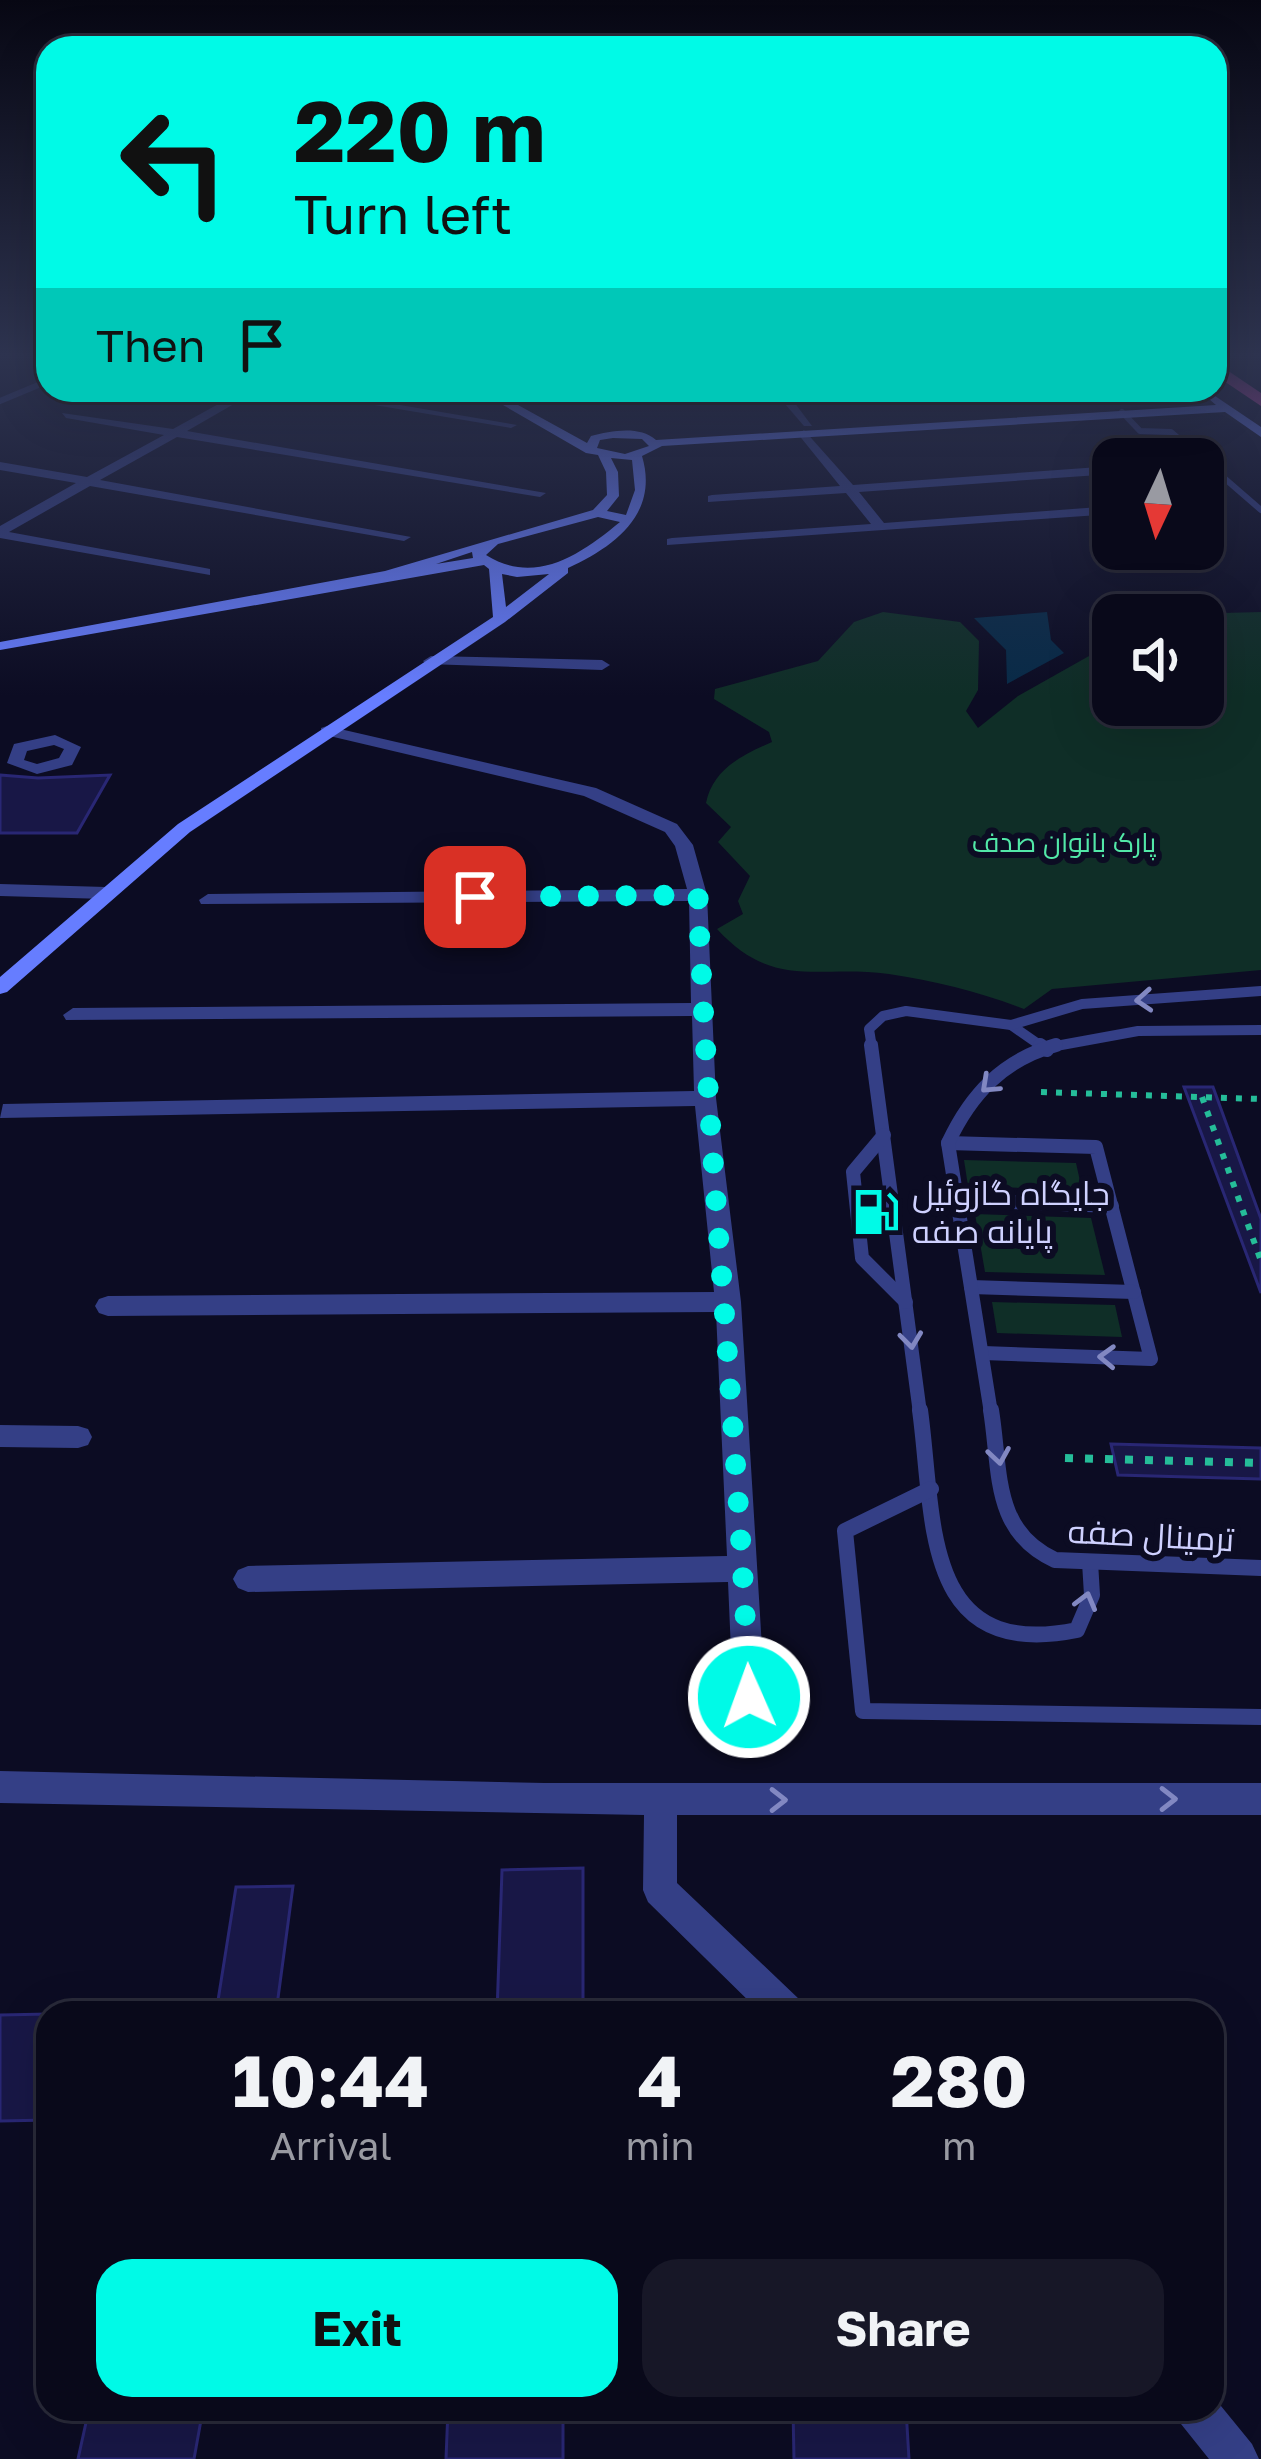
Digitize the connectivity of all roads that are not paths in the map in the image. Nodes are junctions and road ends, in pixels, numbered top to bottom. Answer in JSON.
{"nodes":[{"id":1,"x":5,"y":467,"type":"edge"},
{"id":2,"x":115,"y":467,"type":"edge"},
{"id":3,"x":387,"y":467,"type":"edge"},
{"id":4,"x":608,"y":467,"type":"edge"},
{"id":5,"x":638,"y":467,"type":"edge"},
{"id":6,"x":834,"y":467,"type":"edge"},
{"id":7,"x":1210,"y":467,"type":"edge"},
{"id":8,"x":1092,"y":472,"type":"edge"},
{"id":9,"x":91,"y":480,"type":"junction"},
{"id":10,"x":850,"y":489,"type":"junction"},
{"id":11,"x":540,"y":493,"type":"dead end"},
{"id":12,"x":712,"y":499,"type":"dead end"},
{"id":13,"x":1261,"y":510,"type":"edge"},
{"id":14,"x":1092,"y":512,"type":"edge"},
{"id":15,"x":598,"y":513,"type":"junction"},
{"id":16,"x":629,"y":520,"type":"junction"},
{"id":17,"x":881,"y":527,"type":"junction"},
{"id":18,"x":0,"y":533,"type":"edge"},
{"id":19,"x":404,"y":537,"type":"dead end"},
{"id":20,"x":493,"y":542,"type":"junction"},
{"id":21,"x":672,"y":542,"type":"dead end"},
{"id":22,"x":571,"y":564,"type":"junction"},
{"id":23,"x":489,"y":565,"type":"junction"},
{"id":24,"x":205,"y":572,"type":"dead end"},
{"id":25,"x":387,"y":575,"type":"junction"},
{"id":26,"x":500,"y":619,"type":"junction"},
{"id":27,"x":0,"y":646,"type":"edge"},
{"id":28,"x":431,"y":661,"type":"junction"},
{"id":29,"x":602,"y":665,"type":"dead end"},
{"id":30,"x":327,"y":731,"type":"junction"},
{"id":31,"x":0,"y":890,"type":"edge"},
{"id":32,"x":106,"y":893,"type":"junction"},
{"id":33,"x":698,"y":895,"type":"junction"},
{"id":34,"x":208,"y":900,"type":"dead end"},
{"id":35,"x":0,"y":988,"type":"edge"},
{"id":36,"x":1261,"y":991,"type":"edge"},
{"id":37,"x":702,"y":1009,"type":"junction"},
{"id":38,"x":74,"y":1015,"type":"dead end"},
{"id":39,"x":1011,"y":1025,"type":"junction"},
{"id":40,"x":1261,"y":1030,"type":"edge"},
{"id":41,"x":1047,"y":1050,"type":"junction"},
{"id":42,"x":705,"y":1098,"type":"junction"},
{"id":43,"x":3,"y":1111,"type":"dead end"},
{"id":44,"x":884,"y":1135,"type":"junction"},
{"id":45,"x":948,"y":1143,"type":"junction"},
{"id":46,"x":957,"y":1200,"type":"junction"},
{"id":47,"x":1112,"y":1206,"type":"junction"},
{"id":48,"x":971,"y":1287,"type":"junction"},
{"id":49,"x":1134,"y":1292,"type":"junction"},
{"id":50,"x":728,"y":1302,"type":"junction"},
{"id":51,"x":906,"y":1302,"type":"junction"},
{"id":52,"x":108,"y":1306,"type":"dead end"},
{"id":53,"x":983,"y":1353,"type":"junction"},
{"id":54,"x":0,"y":1436,"type":"edge"},
{"id":55,"x":78,"y":1437,"type":"dead end"},
{"id":56,"x":931,"y":1489,"type":"junction"},
{"id":57,"x":1090,"y":1562,"type":"junction"},
{"id":58,"x":1261,"y":1568,"type":"edge"},
{"id":59,"x":744,"y":1570,"type":"junction"},
{"id":60,"x":248,"y":1580,"type":"dead end"},
{"id":61,"x":749,"y":1697,"type":"dead end"},
{"id":62,"x":1261,"y":1717,"type":"edge"},
{"id":63,"x":0,"y":1787,"type":"edge"},
{"id":64,"x":1261,"y":1799,"type":"edge"},
{"id":65,"x":661,"y":1800,"type":"junction"},
{"id":66,"x":776,"y":2001,"type":"edge"},
{"id":67,"x":1206,"y":2421,"type":"edge"},
{"id":68,"x":1237,"y":2459,"type":"edge"}],
"edges":[{"from":1,"to":9,"type":"street"},
{"from":2,"to":9,"type":"street"},
{"from":3,"to":11,"type":"street"},
{"from":4,"to":15,"type":"street"},
{"from":5,"to":16,"type":"street"},
{"from":6,"to":10,"type":"street"},
{"from":7,"to":13,"type":"lane"},
{"from":8,"to":10,"type":"street"},
{"from":9,"to":18,"type":"street"},
{"from":9,"to":19,"type":"street"},
{"from":10,"to":12,"type":"street"},
{"from":10,"to":17,"type":"street"},
{"from":14,"to":17,"type":"street"},
{"from":15,"to":16,"type":"street"},
{"from":15,"to":20,"type":"street"},
{"from":16,"to":22,"type":"street"},
{"from":17,"to":21,"type":"street"},
{"from":18,"to":24,"type":"street"},
{"from":20,"to":23,"type":"street"},
{"from":20,"to":25,"type":"street"},
{"from":22,"to":23,"type":"street"},
{"from":22,"to":26,"type":"street"},
{"from":23,"to":25,"type":"street"},
{"from":23,"to":26,"type":"street"},
{"from":25,"to":27,"type":"street"},
{"from":26,"to":28,"type":"street"},
{"from":28,"to":29,"type":"street"},
{"from":28,"to":30,"type":"street"},
{"from":30,"to":32,"type":"street"},
{"from":30,"to":33,"type":"street"},
{"from":31,"to":32,"type":"street"},
{"from":32,"to":35,"type":"street"},
{"from":33,"to":34,"type":"street"},
{"from":33,"to":37,"type":"street"},
{"from":36,"to":39,"type":"lane","one_way":true},
{"from":37,"to":38,"type":"street"},
{"from":37,"to":42,"type":"street"},
{"from":39,"to":41,"type":"lane"},
{"from":39,"to":44,"type":"lane"},
{"from":40,"to":41,"type":"lane"},
{"from":41,"to":45,"type":"lane","one_way":true},
{"from":42,"to":43,"type":"street"},
{"from":42,"to":50,"type":"street"},
{"from":44,"to":51,"type":"lane"},
{"from":44,"to":51,"type":"lane"},
{"from":45,"to":46,"type":"lane","name":"ترمینال صفه"},
{"from":45,"to":47,"type":"lane"},
{"from":46,"to":47,"type":"lane"},
{"from":46,"to":48,"type":"lane","name":"ترمینال صفه"},
{"from":47,"to":49,"type":"lane"},
{"from":48,"to":49,"type":"lane"},
{"from":48,"to":53,"type":"lane","name":"ترمینال صفه"},
{"from":49,"to":53,"type":"lane","one_way":true},
{"from":50,"to":52,"type":"street"},
{"from":50,"to":59,"type":"street"},
{"from":51,"to":56,"type":"lane","one_way":true},
{"from":53,"to":57,"type":"lane","name":"ترمینال صفه","one_way":true},
{"from":54,"to":55,"type":"street"},
{"from":56,"to":57,"type":"lane","one_way":true},
{"from":56,"to":62,"type":"lane"},
{"from":57,"to":58,"type":"lane","name":"ترمینال صفه"},
{"from":59,"to":60,"type":"street"},
{"from":59,"to":61,"type":"street"},
{"from":63,"to":65,"type":"street"},
{"from":65,"to":64,"type":"street","one_way":true},
{"from":65,"to":66,"type":"street"},
{"from":67,"to":68,"type":"street"}]}
